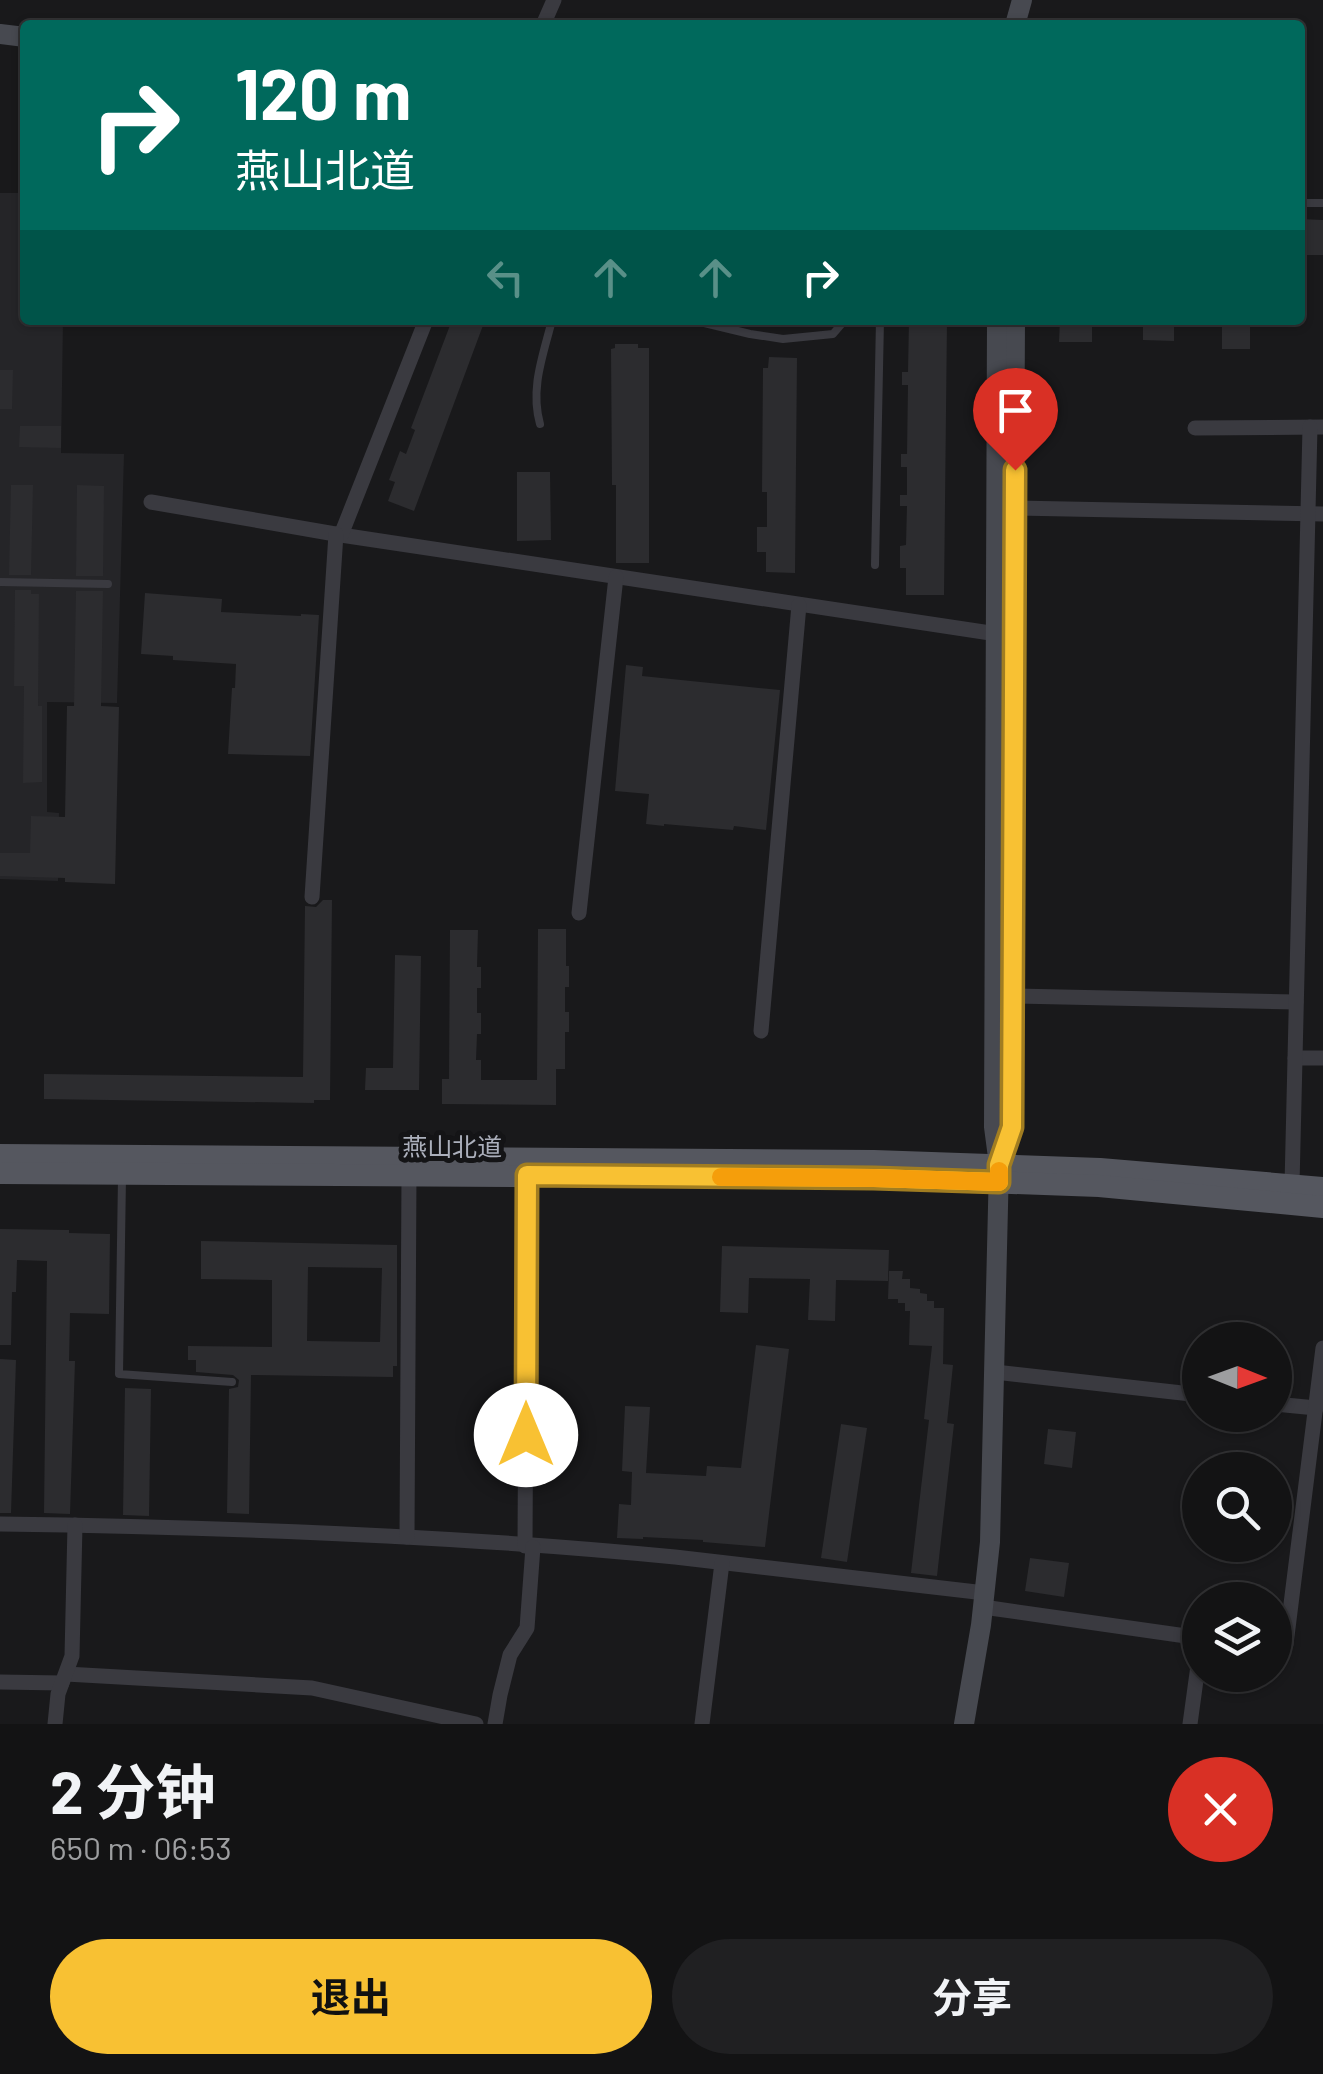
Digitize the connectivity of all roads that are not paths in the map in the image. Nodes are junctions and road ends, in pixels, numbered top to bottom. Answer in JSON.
{"nodes":[{"id":1,"x":424,"y":325,"type":"edge"},
{"id":2,"x":551,"y":325,"type":"edge"},
{"id":3,"x":713,"y":325,"type":"edge"},
{"id":4,"x":840,"y":325,"type":"edge"},
{"id":5,"x":880,"y":325,"type":"edge"},
{"id":6,"x":998,"y":325,"type":"edge"},
{"id":7,"x":1015,"y":325,"type":"edge"},
{"id":8,"x":540,"y":424,"type":"dead end"},
{"id":9,"x":1317,"y":427,"type":"edge"},
{"id":10,"x":1195,"y":428,"type":"dead end"},
{"id":11,"x":151,"y":502,"type":"dead end"},
{"id":12,"x":1015,"y":508,"type":"junction"},
{"id":13,"x":1316,"y":514,"type":"edge"},
{"id":14,"x":339,"y":534,"type":"junction"},
{"id":15,"x":875,"y":564,"type":"dead end"},
{"id":16,"x":616,"y":577,"type":"junction"},
{"id":17,"x":0,"y":582,"type":"edge"},
{"id":18,"x":108,"y":584,"type":"dead end"},
{"id":19,"x":799,"y":604,"type":"junction"},
{"id":20,"x":997,"y":634,"type":"junction"},
{"id":21,"x":1304,"y":704,"type":"junction"},
{"id":22,"x":1323,"y":704,"type":"edge"},
{"id":23,"x":312,"y":897,"type":"dead end"},
{"id":24,"x":578,"y":913,"type":"dead end"},
{"id":25,"x":1013,"y":996,"type":"junction"},
{"id":26,"x":1296,"y":1002,"type":"junction"},
{"id":27,"x":761,"y":1031,"type":"dead end"},
{"id":28,"x":1294,"y":1058,"type":"junction"},
{"id":29,"x":1323,"y":1058,"type":"edge"},
{"id":30,"x":0,"y":1156,"type":"edge"},
{"id":31,"x":0,"y":1172,"type":"edge"},
{"id":32,"x":122,"y":1173,"type":"junction"},
{"id":33,"x":999,"y":1173,"type":"junction"},
{"id":34,"x":409,"y":1174,"type":"junction"},
{"id":35,"x":527,"y":1175,"type":"junction"},
{"id":36,"x":1292,"y":1186,"type":"junction"},
{"id":37,"x":1323,"y":1188,"type":"edge"},
{"id":38,"x":1323,"y":1207,"type":"edge"},
{"id":39,"x":1323,"y":1348,"type":"edge"},
{"id":40,"x":994,"y":1372,"type":"junction"},
{"id":41,"x":232,"y":1382,"type":"dead end"},
{"id":42,"x":1182,"y":1393,"type":"edge"},
{"id":43,"x":1292,"y":1406,"type":"edge"},
{"id":44,"x":1316,"y":1408,"type":"junction"},
{"id":45,"x":0,"y":1524,"type":"edge"},
{"id":46,"x":75,"y":1525,"type":"junction"},
{"id":47,"x":407,"y":1537,"type":"junction"},
{"id":48,"x":529,"y":1546,"type":"junction"},
{"id":49,"x":722,"y":1563,"type":"junction"},
{"id":50,"x":1292,"y":1597,"type":"edge"},
{"id":51,"x":984,"y":1600,"type":"junction"},
{"id":52,"x":1182,"y":1635,"type":"edge"},
{"id":53,"x":64,"y":1678,"type":"junction"},
{"id":54,"x":0,"y":1682,"type":"edge"},
{"id":55,"x":1194,"y":1692,"type":"edge"},
{"id":56,"x":55,"y":1724,"type":"edge"},
{"id":57,"x":476,"y":1724,"type":"edge"},
{"id":58,"x":496,"y":1724,"type":"edge"},
{"id":59,"x":702,"y":1724,"type":"edge"},
{"id":60,"x":964,"y":1724,"type":"edge"},
{"id":61,"x":1190,"y":1724,"type":"edge"}],
"edges":[{"from":1,"to":14,"type":"street"},
{"from":2,"to":8,"type":"lane"},
{"from":3,"to":4,"type":"lane"},
{"from":5,"to":15,"type":"lane"},
{"from":6,"to":20,"type":"main road"},
{"from":7,"to":12,"type":"main road"},
{"from":9,"to":10,"type":"street"},
{"from":9,"to":13,"type":"street"},
{"from":11,"to":14,"type":"street"},
{"from":12,"to":13,"type":"street"},
{"from":12,"to":25,"type":"main road"},
{"from":13,"to":21,"type":"street"},
{"from":14,"to":16,"type":"street"},
{"from":14,"to":23,"type":"street"},
{"from":16,"to":19,"type":"street"},
{"from":16,"to":24,"type":"street"},
{"from":17,"to":18,"type":"lane"},
{"from":19,"to":20,"type":"street"},
{"from":19,"to":27,"type":"street"},
{"from":20,"to":33,"type":"main road"},
{"from":21,"to":22,"type":"street"},
{"from":21,"to":26,"type":"street"},
{"from":25,"to":26,"type":"street"},
{"from":25,"to":33,"type":"main road"},
{"from":26,"to":28,"type":"street"},
{"from":28,"to":29,"type":"street"},
{"from":28,"to":36,"type":"street"},
{"from":30,"to":33,"type":"main road","name":"燕山北道"},
{"from":31,"to":32,"type":"main road","name":"燕山北道"},
{"from":32,"to":34,"type":"main road","name":"燕山北道"},
{"from":32,"to":41,"type":"lane"},
{"from":33,"to":35,"type":"main road","name":"燕山北道"},
{"from":33,"to":36,"type":"main road","name":"燕山北道"},
{"from":33,"to":38,"type":"main road","name":"燕山北道"},
{"from":33,"to":40,"type":"main road"},
{"from":34,"to":35,"type":"main road","name":"燕山北道"},
{"from":34,"to":47,"type":"street"},
{"from":35,"to":48,"type":"street"},
{"from":36,"to":37,"type":"main road","name":"燕山北道"},
{"from":39,"to":44,"type":"street"},
{"from":40,"to":42,"type":"street"},
{"from":40,"to":51,"type":"main road"},
{"from":43,"to":44,"type":"street"},
{"from":44,"to":50,"type":"street"},
{"from":45,"to":46,"type":"street"},
{"from":46,"to":47,"type":"street"},
{"from":46,"to":53,"type":"street"},
{"from":47,"to":48,"type":"street"},
{"from":48,"to":49,"type":"street"},
{"from":48,"to":58,"type":"street"},
{"from":49,"to":51,"type":"street"},
{"from":49,"to":59,"type":"street"},
{"from":51,"to":52,"type":"street"},
{"from":51,"to":60,"type":"main road"},
{"from":53,"to":54,"type":"street"},
{"from":53,"to":56,"type":"street"},
{"from":53,"to":57,"type":"street"},
{"from":55,"to":61,"type":"street"}]}
